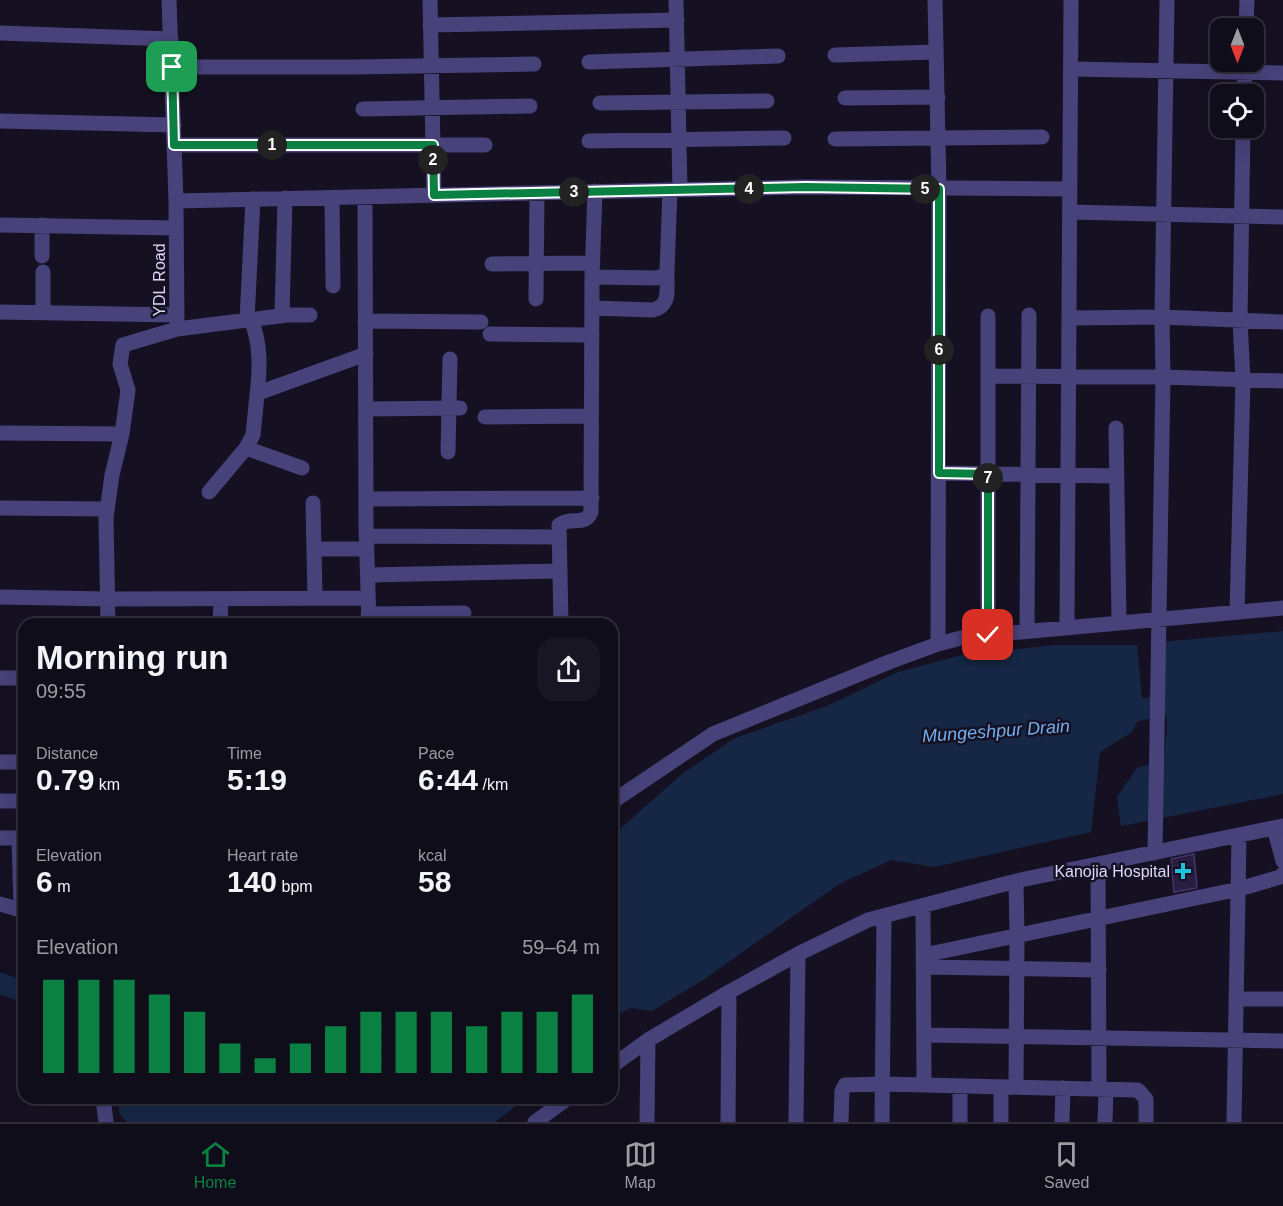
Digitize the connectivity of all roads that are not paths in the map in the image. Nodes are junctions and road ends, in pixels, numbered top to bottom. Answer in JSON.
{"nodes":[{"id":1,"x":169,"y":0,"type":"edge"},
{"id":2,"x":430,"y":0,"type":"edge"},
{"id":3,"x":676,"y":0,"type":"edge"},
{"id":4,"x":935,"y":0,"type":"edge"},
{"id":5,"x":1071,"y":0,"type":"edge"},
{"id":6,"x":1167,"y":0,"type":"edge"},
{"id":7,"x":1247,"y":0,"type":"edge"},
{"id":8,"x":1246,"y":18,"type":"edge"},
{"id":9,"x":677,"y":20,"type":"junction"},
{"id":10,"x":430,"y":25,"type":"junction"},
{"id":11,"x":0,"y":33,"type":"edge"},
{"id":12,"x":171,"y":39,"type":"junction"},
{"id":13,"x":936,"y":52,"type":"junction"},
{"id":14,"x":835,"y":55,"type":"dead end"},
{"id":15,"x":778,"y":56,"type":"dead end"},
{"id":16,"x":678,"y":60,"type":"junction"},
{"id":17,"x":589,"y":62,"type":"dead end"},
{"id":18,"x":431,"y":64,"type":"junction"},
{"id":19,"x":534,"y":64,"type":"dead end"},
{"id":20,"x":172,"y":67,"type":"junction"},
{"id":21,"x":1071,"y":69,"type":"junction"},
{"id":22,"x":1210,"y":69,"type":"edge"},
{"id":23,"x":1264,"y":70,"type":"edge"},
{"id":24,"x":1166,"y":71,"type":"junction"},
{"id":25,"x":1283,"y":73,"type":"edge"},
{"id":26,"x":845,"y":98,"type":"dead end"},
{"id":27,"x":938,"y":98,"type":"junction"},
{"id":28,"x":767,"y":101,"type":"dead end"},
{"id":29,"x":678,"y":102,"type":"junction"},
{"id":30,"x":600,"y":103,"type":"dead end"},
{"id":31,"x":530,"y":106,"type":"dead end"},
{"id":32,"x":432,"y":107,"type":"junction"},
{"id":33,"x":363,"y":109,"type":"dead end"},
{"id":34,"x":0,"y":121,"type":"edge"},
{"id":35,"x":174,"y":125,"type":"junction"},
{"id":36,"x":1042,"y":137,"type":"dead end"},
{"id":37,"x":784,"y":138,"type":"dead end"},
{"id":38,"x":938,"y":138,"type":"junction"},
{"id":39,"x":1243,"y":138,"type":"edge"},
{"id":40,"x":835,"y":139,"type":"dead end"},
{"id":41,"x":589,"y":141,"type":"dead end"},
{"id":42,"x":679,"y":141,"type":"junction"},
{"id":43,"x":174,"y":145,"type":"junction"},
{"id":44,"x":433,"y":145,"type":"junction"},
{"id":45,"x":485,"y":145,"type":"dead end"},
{"id":46,"x":939,"y":189,"type":"junction"},
{"id":47,"x":1070,"y":189,"type":"junction"},
{"id":48,"x":675,"y":190,"type":"junction"},
{"id":49,"x":595,"y":191,"type":"junction"},
{"id":50,"x":537,"y":193,"type":"junction"},
{"id":51,"x":434,"y":195,"type":"junction"},
{"id":52,"x":365,"y":197,"type":"junction"},
{"id":53,"x":285,"y":198,"type":"junction"},
{"id":54,"x":332,"y":198,"type":"junction"},
{"id":55,"x":253,"y":199,"type":"junction"},
{"id":56,"x":176,"y":201,"type":"junction"},
{"id":57,"x":1070,"y":212,"type":"junction"},
{"id":58,"x":1163,"y":215,"type":"junction"},
{"id":59,"x":1241,"y":216,"type":"junction"},
{"id":60,"x":1283,"y":217,"type":"edge"},
{"id":61,"x":0,"y":225,"type":"edge"},
{"id":62,"x":42,"y":225,"type":"junction"},
{"id":63,"x":176,"y":228,"type":"junction"},
{"id":64,"x":42,"y":256,"type":"dead end"},
{"id":65,"x":536,"y":263,"type":"junction"},
{"id":66,"x":492,"y":264,"type":"dead end"},
{"id":67,"x":592,"y":270,"type":"junction"},
{"id":68,"x":667,"y":271,"type":"junction"},
{"id":69,"x":42,"y":272,"type":"dead end"},
{"id":70,"x":333,"y":286,"type":"dead end"},
{"id":71,"x":536,"y":299,"type":"dead end"},
{"id":72,"x":592,"y":308,"type":"junction"},
{"id":73,"x":0,"y":312,"type":"edge"},
{"id":74,"x":43,"y":312,"type":"junction"},
{"id":75,"x":310,"y":315,"type":"dead end"},
{"id":76,"x":1029,"y":315,"type":"dead end"},
{"id":77,"x":282,"y":316,"type":"junction"},
{"id":78,"x":988,"y":316,"type":"dead end"},
{"id":79,"x":1162,"y":317,"type":"junction"},
{"id":80,"x":1070,"y":318,"type":"junction"},
{"id":81,"x":249,"y":320,"type":"junction"},
{"id":82,"x":1240,"y":320,"type":"junction"},
{"id":83,"x":365,"y":321,"type":"junction"},
{"id":84,"x":177,"y":322,"type":"junction"},
{"id":85,"x":481,"y":322,"type":"dead end"},
{"id":86,"x":1283,"y":322,"type":"edge"},
{"id":87,"x":490,"y":334,"type":"dead end"},
{"id":88,"x":592,"y":335,"type":"junction"},
{"id":89,"x":366,"y":354,"type":"junction"},
{"id":90,"x":450,"y":359,"type":"dead end"},
{"id":91,"x":988,"y":376,"type":"junction"},
{"id":92,"x":1028,"y":376,"type":"junction"},
{"id":93,"x":1069,"y":377,"type":"junction"},
{"id":94,"x":1163,"y":377,"type":"junction"},
{"id":95,"x":1243,"y":380,"type":"junction"},
{"id":96,"x":1283,"y":381,"type":"edge"},
{"id":97,"x":257,"y":395,"type":"junction"},
{"id":98,"x":454,"y":408,"type":"junction"},
{"id":99,"x":366,"y":409,"type":"junction"},
{"id":100,"x":591,"y":416,"type":"junction"},
{"id":101,"x":485,"y":417,"type":"dead end"},
{"id":102,"x":1116,"y":428,"type":"dead end"},
{"id":103,"x":0,"y":433,"type":"edge"},
{"id":104,"x":122,"y":434,"type":"junction"},
{"id":105,"x":246,"y":448,"type":"junction"},
{"id":106,"x":447,"y":452,"type":"dead end"},
{"id":107,"x":302,"y":468,"type":"dead end"},
{"id":108,"x":939,"y":473,"type":"junction"},
{"id":109,"x":988,"y":474,"type":"junction"},
{"id":110,"x":1027,"y":474,"type":"junction"},
{"id":111,"x":1069,"y":475,"type":"junction"},
{"id":112,"x":1117,"y":476,"type":"junction"},
{"id":113,"x":209,"y":492,"type":"dead end"},
{"id":114,"x":592,"y":498,"type":"junction"},
{"id":115,"x":366,"y":499,"type":"junction"},
{"id":116,"x":314,"y":503,"type":"dead end"},
{"id":117,"x":0,"y":508,"type":"edge"},
{"id":118,"x":107,"y":509,"type":"junction"},
{"id":119,"x":558,"y":537,"type":"junction"},
{"id":120,"x":367,"y":543,"type":"junction"},
{"id":121,"x":314,"y":549,"type":"junction"},
{"id":122,"x":559,"y":572,"type":"junction"},
{"id":123,"x":368,"y":575,"type":"junction"},
{"id":124,"x":0,"y":597,"type":"edge"},
{"id":125,"x":315,"y":598,"type":"junction"},
{"id":126,"x":368,"y":598,"type":"junction"},
{"id":127,"x":108,"y":599,"type":"junction"},
{"id":128,"x":221,"y":599,"type":"junction"},
{"id":129,"x":1283,"y":608,"type":"edge"},
{"id":130,"x":1237,"y":612,"type":"junction"},
{"id":131,"x":464,"y":613,"type":"dead end"},
{"id":132,"x":108,"y":618,"type":"edge"},
{"id":133,"x":220,"y":618,"type":"edge"},
{"id":134,"x":368,"y":618,"type":"edge"},
{"id":135,"x":384,"y":618,"type":"edge"},
{"id":136,"x":561,"y":618,"type":"edge"},
{"id":137,"x":1119,"y":622,"type":"junction"},
{"id":138,"x":1158,"y":625,"type":"junction"},
{"id":139,"x":1067,"y":627,"type":"junction"},
{"id":140,"x":1027,"y":631,"type":"junction"},
{"id":141,"x":988,"y":635,"type":"junction"},
{"id":142,"x":938,"y":644,"type":"junction"},
{"id":143,"x":0,"y":678,"type":"edge"},
{"id":144,"x":18,"y":678,"type":"edge"},
{"id":145,"x":0,"y":762,"type":"edge"},
{"id":146,"x":18,"y":762,"type":"edge"},
{"id":147,"x":618,"y":798,"type":"edge"},
{"id":148,"x":0,"y":801,"type":"edge"},
{"id":149,"x":18,"y":801,"type":"edge"},
{"id":150,"x":1279,"y":827,"type":"edge"},
{"id":151,"x":1239,"y":836,"type":"junction"},
{"id":152,"x":0,"y":838,"type":"edge"},
{"id":153,"x":18,"y":838,"type":"edge"},
{"id":154,"x":1155,"y":853,"type":"junction"},
{"id":155,"x":1283,"y":861,"type":"edge"},
{"id":156,"x":1098,"y":864,"type":"junction"},
{"id":157,"x":1283,"y":874,"type":"edge"},
{"id":158,"x":1016,"y":881,"type":"junction"},
{"id":159,"x":1239,"y":889,"type":"junction"},
{"id":160,"x":0,"y":904,"type":"edge"},
{"id":161,"x":923,"y":906,"type":"junction"},
{"id":162,"x":18,"y":910,"type":"edge"},
{"id":163,"x":884,"y":916,"type":"junction"},
{"id":164,"x":1099,"y":919,"type":"junction"},
{"id":165,"x":1017,"y":936,"type":"junction"},
{"id":166,"x":798,"y":954,"type":"junction"},
{"id":167,"x":924,"y":961,"type":"junction"},
{"id":168,"x":1017,"y":968,"type":"junction"},
{"id":169,"x":1099,"y":970,"type":"junction"},
{"id":170,"x":729,"y":992,"type":"junction"},
{"id":171,"x":1236,"y":999,"type":"junction"},
{"id":172,"x":1283,"y":999,"type":"edge"},
{"id":173,"x":924,"y":1035,"type":"junction"},
{"id":174,"x":1017,"y":1036,"type":"junction"},
{"id":175,"x":1100,"y":1037,"type":"junction"},
{"id":176,"x":648,"y":1040,"type":"junction"},
{"id":177,"x":1236,"y":1040,"type":"junction"},
{"id":178,"x":1283,"y":1041,"type":"edge"},
{"id":179,"x":618,"y":1062,"type":"edge"},
{"id":180,"x":883,"y":1084,"type":"junction"},
{"id":181,"x":924,"y":1085,"type":"junction"},
{"id":182,"x":960,"y":1086,"type":"junction"},
{"id":183,"x":1009,"y":1087,"type":"junction"},
{"id":184,"x":1063,"y":1088,"type":"junction"},
{"id":185,"x":1102,"y":1089,"type":"junction"},
{"id":186,"x":104,"y":1104,"type":"edge"},
{"id":187,"x":560,"y":1104,"type":"edge"},
{"id":188,"x":106,"y":1122,"type":"edge"},
{"id":189,"x":535,"y":1122,"type":"edge"},
{"id":190,"x":647,"y":1122,"type":"edge"},
{"id":191,"x":728,"y":1122,"type":"edge"},
{"id":192,"x":796,"y":1122,"type":"edge"},
{"id":193,"x":841,"y":1122,"type":"edge"},
{"id":194,"x":882,"y":1122,"type":"edge"},
{"id":195,"x":960,"y":1122,"type":"edge"},
{"id":196,"x":1001,"y":1122,"type":"edge"},
{"id":197,"x":1062,"y":1122,"type":"edge"},
{"id":198,"x":1105,"y":1122,"type":"edge"},
{"id":199,"x":1146,"y":1122,"type":"edge"},
{"id":200,"x":1234,"y":1122,"type":"edge"}],
"edges":[{"from":1,"to":12,"type":"street","name":"YDL Road"},
{"from":2,"to":10,"type":"street"},
{"from":3,"to":9,"type":"street"},
{"from":4,"to":13,"type":"street"},
{"from":5,"to":21,"type":"street"},
{"from":6,"to":24,"type":"street"},
{"from":7,"to":8,"type":"street"},
{"from":9,"to":10,"type":"street"},
{"from":9,"to":16,"type":"street"},
{"from":10,"to":18,"type":"street"},
{"from":11,"to":12,"type":"street"},
{"from":12,"to":20,"type":"street","name":"YDL Road"},
{"from":13,"to":14,"type":"street"},
{"from":13,"to":27,"type":"street"},
{"from":15,"to":16,"type":"street"},
{"from":16,"to":17,"type":"street"},
{"from":16,"to":29,"type":"street"},
{"from":18,"to":19,"type":"street"},
{"from":18,"to":20,"type":"street"},
{"from":18,"to":32,"type":"street"},
{"from":20,"to":35,"type":"street","name":"YDL Road"},
{"from":21,"to":24,"type":"street"},
{"from":21,"to":47,"type":"street"},
{"from":22,"to":24,"type":"street"},
{"from":23,"to":25,"type":"street"},
{"from":24,"to":58,"type":"street"},
{"from":26,"to":27,"type":"street"},
{"from":27,"to":38,"type":"street"},
{"from":28,"to":29,"type":"street"},
{"from":29,"to":30,"type":"street"},
{"from":29,"to":42,"type":"street"},
{"from":31,"to":32,"type":"street"},
{"from":32,"to":33,"type":"street"},
{"from":32,"to":44,"type":"street"},
{"from":34,"to":35,"type":"street"},
{"from":35,"to":43,"type":"street","name":"YDL Road"},
{"from":36,"to":38,"type":"street"},
{"from":37,"to":42,"type":"street"},
{"from":38,"to":40,"type":"street"},
{"from":38,"to":46,"type":"street"},
{"from":39,"to":59,"type":"street"},
{"from":41,"to":42,"type":"street"},
{"from":42,"to":48,"type":"street"},
{"from":43,"to":44,"type":"street"},
{"from":43,"to":56,"type":"street","name":"YDL Road"},
{"from":44,"to":45,"type":"street"},
{"from":44,"to":51,"type":"street"},
{"from":46,"to":47,"type":"street"},
{"from":46,"to":48,"type":"street"},
{"from":46,"to":108,"type":"street"},
{"from":47,"to":57,"type":"street"},
{"from":48,"to":49,"type":"street"},
{"from":48,"to":68,"type":"street"},
{"from":49,"to":50,"type":"street"},
{"from":49,"to":67,"type":"street"},
{"from":50,"to":51,"type":"street"},
{"from":50,"to":65,"type":"street"},
{"from":51,"to":52,"type":"street"},
{"from":52,"to":54,"type":"street"},
{"from":52,"to":83,"type":"street"},
{"from":53,"to":54,"type":"street"},
{"from":53,"to":55,"type":"street"},
{"from":53,"to":77,"type":"street"},
{"from":54,"to":70,"type":"street"},
{"from":55,"to":56,"type":"street"},
{"from":55,"to":81,"type":"street"},
{"from":56,"to":63,"type":"street","name":"YDL Road"},
{"from":57,"to":58,"type":"street"},
{"from":57,"to":80,"type":"street"},
{"from":58,"to":59,"type":"street"},
{"from":58,"to":79,"type":"street"},
{"from":59,"to":60,"type":"street"},
{"from":59,"to":82,"type":"street"},
{"from":61,"to":62,"type":"street"},
{"from":62,"to":63,"type":"street"},
{"from":62,"to":64,"type":"street"},
{"from":63,"to":84,"type":"street","name":"YDL Road"},
{"from":65,"to":66,"type":"street"},
{"from":65,"to":67,"type":"street"},
{"from":65,"to":71,"type":"street"},
{"from":67,"to":68,"type":"street"},
{"from":67,"to":72,"type":"street"},
{"from":68,"to":72,"type":"street"},
{"from":69,"to":74,"type":"street"},
{"from":72,"to":88,"type":"street"},
{"from":73,"to":74,"type":"street"},
{"from":74,"to":84,"type":"street"},
{"from":75,"to":77,"type":"street"},
{"from":76,"to":92,"type":"street"},
{"from":77,"to":81,"type":"street"},
{"from":78,"to":91,"type":"street"},
{"from":79,"to":80,"type":"street"},
{"from":79,"to":82,"type":"street"},
{"from":79,"to":94,"type":"street"},
{"from":80,"to":93,"type":"street"},
{"from":81,"to":84,"type":"street"},
{"from":81,"to":97,"type":"street"},
{"from":82,"to":86,"type":"street"},
{"from":82,"to":95,"type":"street"},
{"from":83,"to":85,"type":"street"},
{"from":83,"to":89,"type":"street"},
{"from":84,"to":104,"type":"street","name":"YDL Road"},
{"from":87,"to":88,"type":"street"},
{"from":88,"to":100,"type":"street"},
{"from":89,"to":97,"type":"street"},
{"from":89,"to":99,"type":"street"},
{"from":90,"to":98,"type":"street"},
{"from":91,"to":92,"type":"street"},
{"from":91,"to":109,"type":"street"},
{"from":92,"to":93,"type":"street"},
{"from":92,"to":110,"type":"street"},
{"from":93,"to":94,"type":"street"},
{"from":93,"to":111,"type":"street"},
{"from":94,"to":95,"type":"street"},
{"from":94,"to":138,"type":"street"},
{"from":95,"to":96,"type":"street"},
{"from":95,"to":130,"type":"street"},
{"from":97,"to":105,"type":"street"},
{"from":98,"to":99,"type":"street"},
{"from":98,"to":106,"type":"street"},
{"from":99,"to":115,"type":"street"},
{"from":100,"to":101,"type":"street"},
{"from":100,"to":114,"type":"street"},
{"from":102,"to":112,"type":"street"},
{"from":103,"to":104,"type":"street"},
{"from":104,"to":118,"type":"street","name":"YDL Road"},
{"from":105,"to":107,"type":"street"},
{"from":105,"to":113,"type":"street"},
{"from":108,"to":109,"type":"street"},
{"from":108,"to":142,"type":"street"},
{"from":109,"to":110,"type":"street"},
{"from":109,"to":141,"type":"street"},
{"from":110,"to":111,"type":"street"},
{"from":110,"to":140,"type":"street"},
{"from":111,"to":112,"type":"street"},
{"from":111,"to":139,"type":"street"},
{"from":112,"to":137,"type":"street"},
{"from":114,"to":115,"type":"street"},
{"from":114,"to":119,"type":"street"},
{"from":115,"to":120,"type":"street"},
{"from":116,"to":121,"type":"street"},
{"from":117,"to":118,"type":"street"},
{"from":118,"to":127,"type":"street","name":"YDL Road"},
{"from":119,"to":120,"type":"street"},
{"from":119,"to":122,"type":"street"},
{"from":120,"to":121,"type":"street"},
{"from":120,"to":123,"type":"street"},
{"from":121,"to":125,"type":"street"},
{"from":122,"to":123,"type":"street"},
{"from":122,"to":136,"type":"street"},
{"from":123,"to":126,"type":"street"},
{"from":124,"to":127,"type":"street"},
{"from":125,"to":126,"type":"street"},
{"from":125,"to":128,"type":"street"},
{"from":126,"to":134,"type":"street"},
{"from":127,"to":128,"type":"street"},
{"from":127,"to":132,"type":"street","name":"YDL Road"},
{"from":128,"to":133,"type":"street"},
{"from":129,"to":130,"type":"street"},
{"from":130,"to":138,"type":"street"},
{"from":131,"to":135,"type":"street"},
{"from":137,"to":138,"type":"street"},
{"from":137,"to":139,"type":"street"},
{"from":138,"to":154,"type":"street"},
{"from":139,"to":140,"type":"street"},
{"from":140,"to":141,"type":"street"},
{"from":141,"to":142,"type":"street"},
{"from":142,"to":147,"type":"street"},
{"from":143,"to":144,"type":"street"},
{"from":145,"to":146,"type":"street"},
{"from":148,"to":149,"type":"street"},
{"from":150,"to":151,"type":"street"},
{"from":150,"to":155,"type":"street"},
{"from":151,"to":154,"type":"street"},
{"from":151,"to":159,"type":"street"},
{"from":152,"to":153,"type":"street"},
{"from":154,"to":156,"type":"street"},
{"from":156,"to":158,"type":"street"},
{"from":156,"to":164,"type":"street"},
{"from":157,"to":159,"type":"street"},
{"from":158,"to":161,"type":"street"},
{"from":158,"to":165,"type":"street"},
{"from":159,"to":164,"type":"street"},
{"from":159,"to":171,"type":"street"},
{"from":160,"to":162,"type":"street"},
{"from":161,"to":163,"type":"street"},
{"from":161,"to":167,"type":"street"},
{"from":163,"to":166,"type":"street"},
{"from":163,"to":180,"type":"street"},
{"from":164,"to":165,"type":"street"},
{"from":164,"to":169,"type":"street"},
{"from":165,"to":167,"type":"street"},
{"from":165,"to":168,"type":"street"},
{"from":166,"to":170,"type":"street"},
{"from":166,"to":192,"type":"street"},
{"from":167,"to":168,"type":"street"},
{"from":167,"to":173,"type":"street"},
{"from":168,"to":169,"type":"street"},
{"from":168,"to":174,"type":"street"},
{"from":169,"to":175,"type":"street"},
{"from":170,"to":176,"type":"street"},
{"from":170,"to":191,"type":"street"},
{"from":171,"to":172,"type":"street"},
{"from":171,"to":177,"type":"street"},
{"from":173,"to":174,"type":"street"},
{"from":173,"to":181,"type":"street"},
{"from":174,"to":175,"type":"street"},
{"from":174,"to":183,"type":"street"},
{"from":175,"to":177,"type":"street"},
{"from":175,"to":185,"type":"street"},
{"from":176,"to":179,"type":"street"},
{"from":176,"to":190,"type":"street"},
{"from":177,"to":178,"type":"street"},
{"from":177,"to":200,"type":"street"},
{"from":180,"to":181,"type":"street"},
{"from":180,"to":193,"type":"street"},
{"from":180,"to":194,"type":"street"},
{"from":181,"to":182,"type":"street"},
{"from":182,"to":183,"type":"street"},
{"from":182,"to":195,"type":"street"},
{"from":183,"to":184,"type":"street"},
{"from":183,"to":196,"type":"street"},
{"from":184,"to":185,"type":"street"},
{"from":184,"to":197,"type":"street"},
{"from":185,"to":198,"type":"street"},
{"from":185,"to":199,"type":"street"},
{"from":186,"to":188,"type":"street"},
{"from":187,"to":189,"type":"street"}]}
